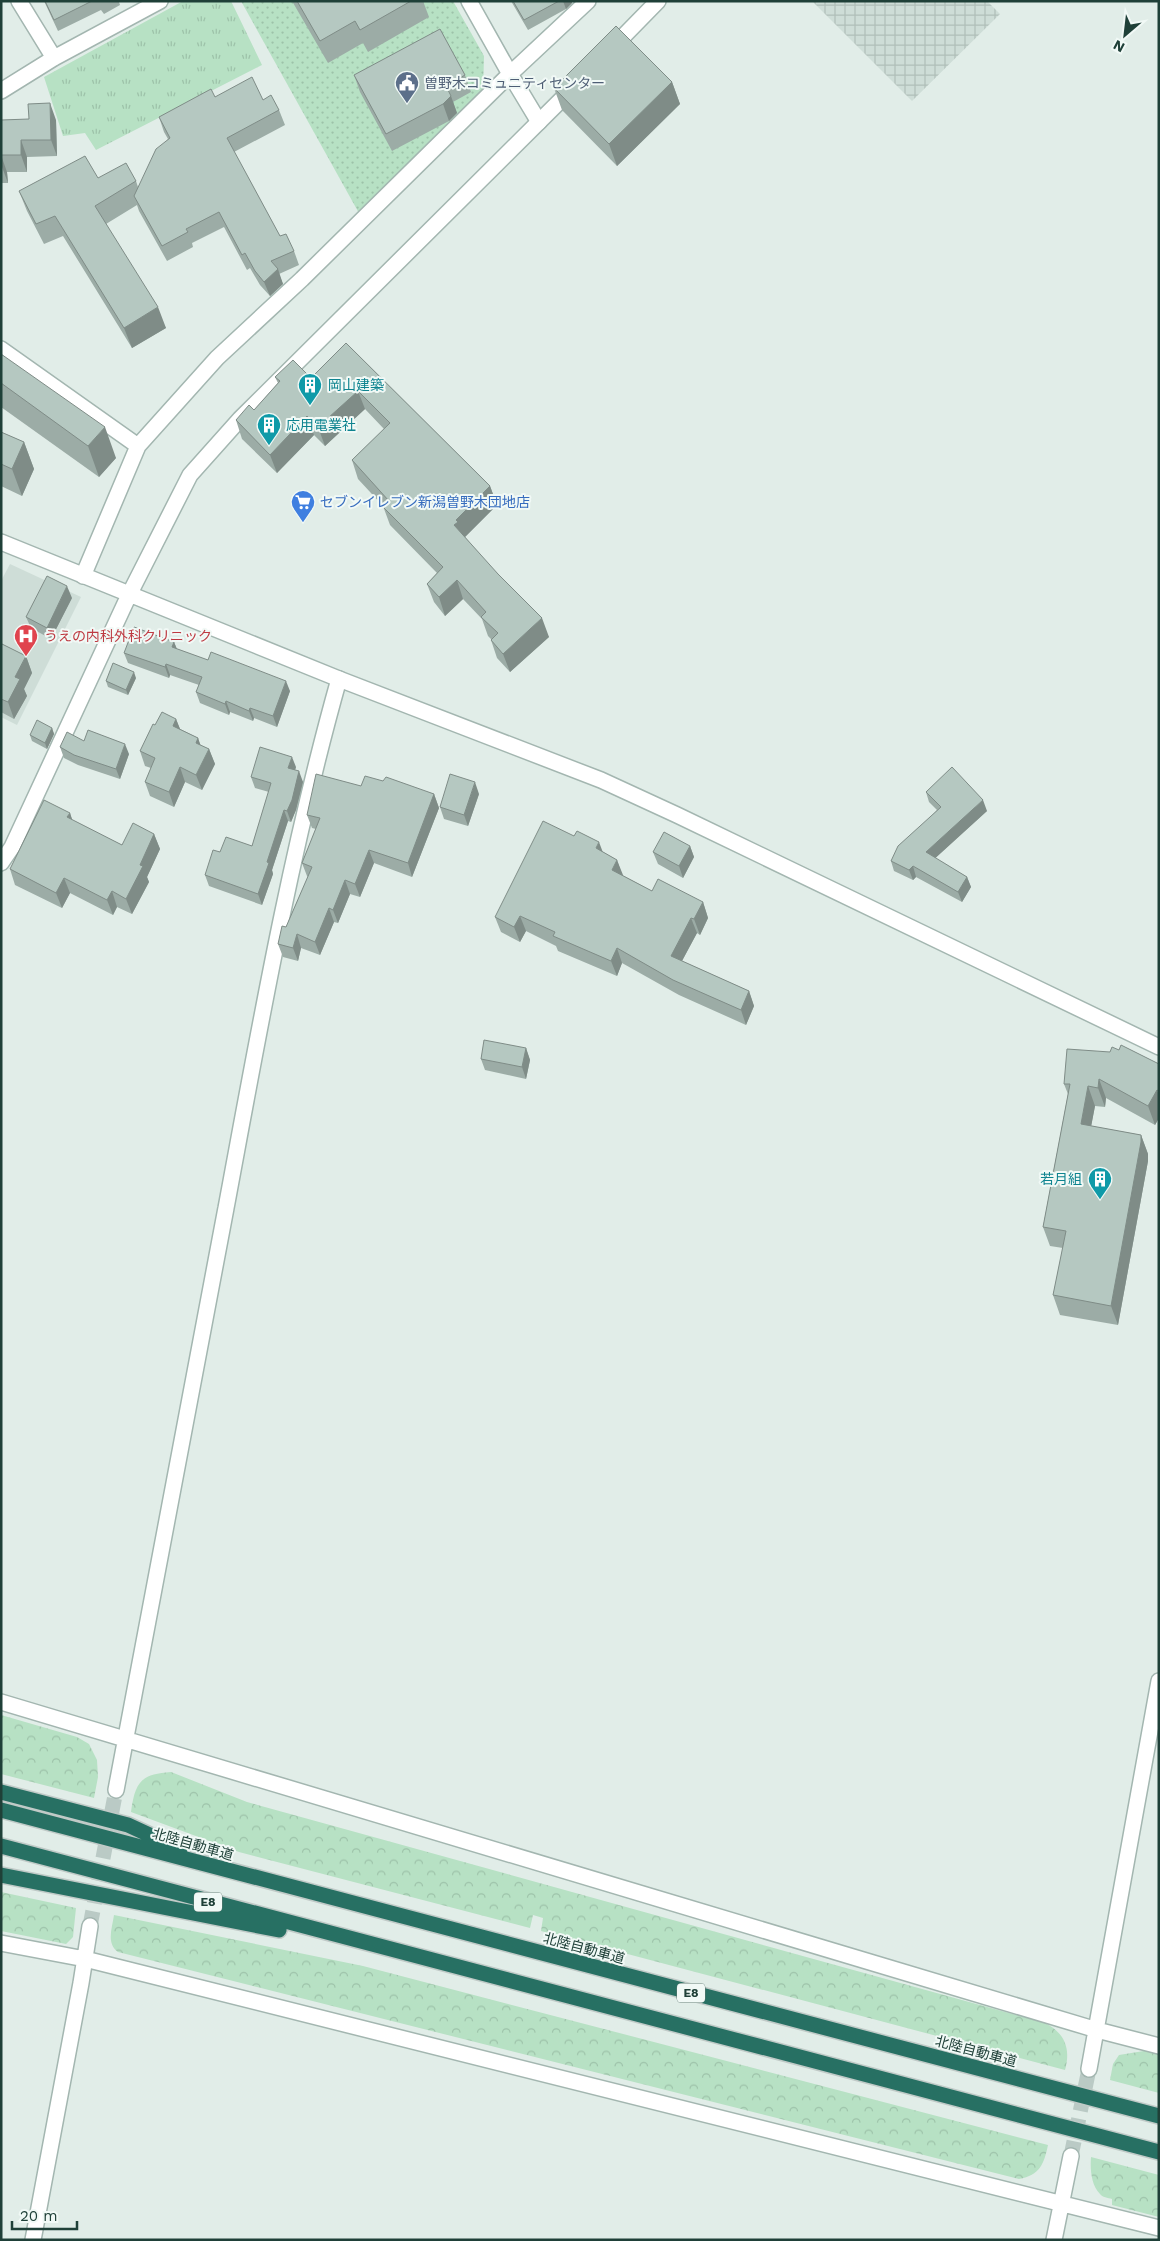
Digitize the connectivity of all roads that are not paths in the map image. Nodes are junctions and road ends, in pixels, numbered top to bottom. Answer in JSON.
{"nodes":[{"id":1,"x":19,"y":1,"type":"edge"},
{"id":2,"x":160,"y":1,"type":"edge"},
{"id":3,"x":469,"y":1,"type":"edge"},
{"id":4,"x":588,"y":1,"type":"edge"},
{"id":5,"x":658,"y":1,"type":"edge"},
{"id":6,"x":54,"y":58,"type":"junction"},
{"id":7,"x":602,"y":58,"type":"edge"},
{"id":8,"x":510,"y":74,"type":"junction"},
{"id":9,"x":581,"y":80,"type":"edge"},
{"id":10,"x":1,"y":91,"type":"edge"},
{"id":11,"x":539,"y":122,"type":"junction"},
{"id":12,"x":1,"y":349,"type":"edge"},
{"id":13,"x":138,"y":446,"type":"junction"},
{"id":14,"x":1,"y":542,"type":"edge"},
{"id":15,"x":83,"y":576,"type":"junction"},
{"id":16,"x":129,"y":595,"type":"junction"},
{"id":17,"x":338,"y":679,"type":"junction"},
{"id":18,"x":1,"y":863,"type":"edge"},
{"id":19,"x":1159,"y":1047,"type":"edge"},
{"id":20,"x":1159,"y":1681,"type":"edge"},
{"id":21,"x":1,"y":1702,"type":"edge"},
{"id":22,"x":126,"y":1738,"type":"junction"},
{"id":23,"x":116,"y":1790,"type":"tunnel mouth"},
{"id":24,"x":1,"y":1792,"type":"edge"},
{"id":25,"x":1,"y":1810,"type":"edge"},
{"id":26,"x":1,"y":1846,"type":"edge"},
{"id":27,"x":223,"y":1869,"type":"junction"},
{"id":28,"x":1,"y":1875,"type":"edge"},
{"id":29,"x":90,"y":1926,"type":"tunnel mouth"},
{"id":30,"x":1,"y":1943,"type":"edge"},
{"id":31,"x":415,"y":1956,"type":"junction"},
{"id":32,"x":85,"y":1959,"type":"junction"},
{"id":33,"x":1097,"y":2030,"type":"junction"},
{"id":34,"x":1159,"y":2046,"type":"edge"},
{"id":35,"x":1089,"y":2069,"type":"tunnel mouth"},
{"id":36,"x":1159,"y":2116,"type":"edge"},
{"id":37,"x":1159,"y":2152,"type":"edge"},
{"id":38,"x":1071,"y":2156,"type":"tunnel mouth"},
{"id":39,"x":1061,"y":2202,"type":"junction"},
{"id":40,"x":1159,"y":2228,"type":"edge"},
{"id":41,"x":33,"y":2240,"type":"edge"},
{"id":42,"x":1054,"y":2240,"type":"edge"}],
"edges":[{"from":1,"to":6,"type":"street"},
{"from":2,"to":6,"type":"street"},
{"from":3,"to":8,"type":"street"},
{"from":4,"to":8,"type":"street"},
{"from":5,"to":7,"type":"street"},
{"from":6,"to":10,"type":"street"},
{"from":8,"to":11,"type":"street"},
{"from":8,"to":13,"type":"street"},
{"from":9,"to":11,"type":"street"},
{"from":11,"to":16,"type":"street"},
{"from":12,"to":13,"type":"street"},
{"from":13,"to":15,"type":"street"},
{"from":14,"to":15,"type":"street"},
{"from":15,"to":16,"type":"street"},
{"from":16,"to":17,"type":"street"},
{"from":16,"to":18,"type":"street"},
{"from":17,"to":19,"type":"street"},
{"from":17,"to":22,"type":"street"},
{"from":20,"to":33,"type":"street"},
{"from":21,"to":22,"type":"street"},
{"from":22,"to":23,"type":"street"},
{"from":22,"to":33,"type":"street"},
{"from":24,"to":27,"type":"highway"},
{"from":25,"to":27,"type":"highway","name":"北陸自動車道","number":"E8"},
{"from":26,"to":31,"type":"highway","number":"E8"},
{"from":27,"to":36,"type":"highway","name":"北陸自動車道","number":"E8"},
{"from":28,"to":31,"type":"highway"},
{"from":29,"to":32,"type":"street"},
{"from":30,"to":32,"type":"street"},
{"from":31,"to":37,"type":"highway","number":"E8"},
{"from":32,"to":39,"type":"street"},
{"from":32,"to":41,"type":"street"},
{"from":33,"to":34,"type":"street"},
{"from":33,"to":35,"type":"street"},
{"from":38,"to":39,"type":"street"},
{"from":39,"to":40,"type":"street"},
{"from":39,"to":42,"type":"street"}]}
